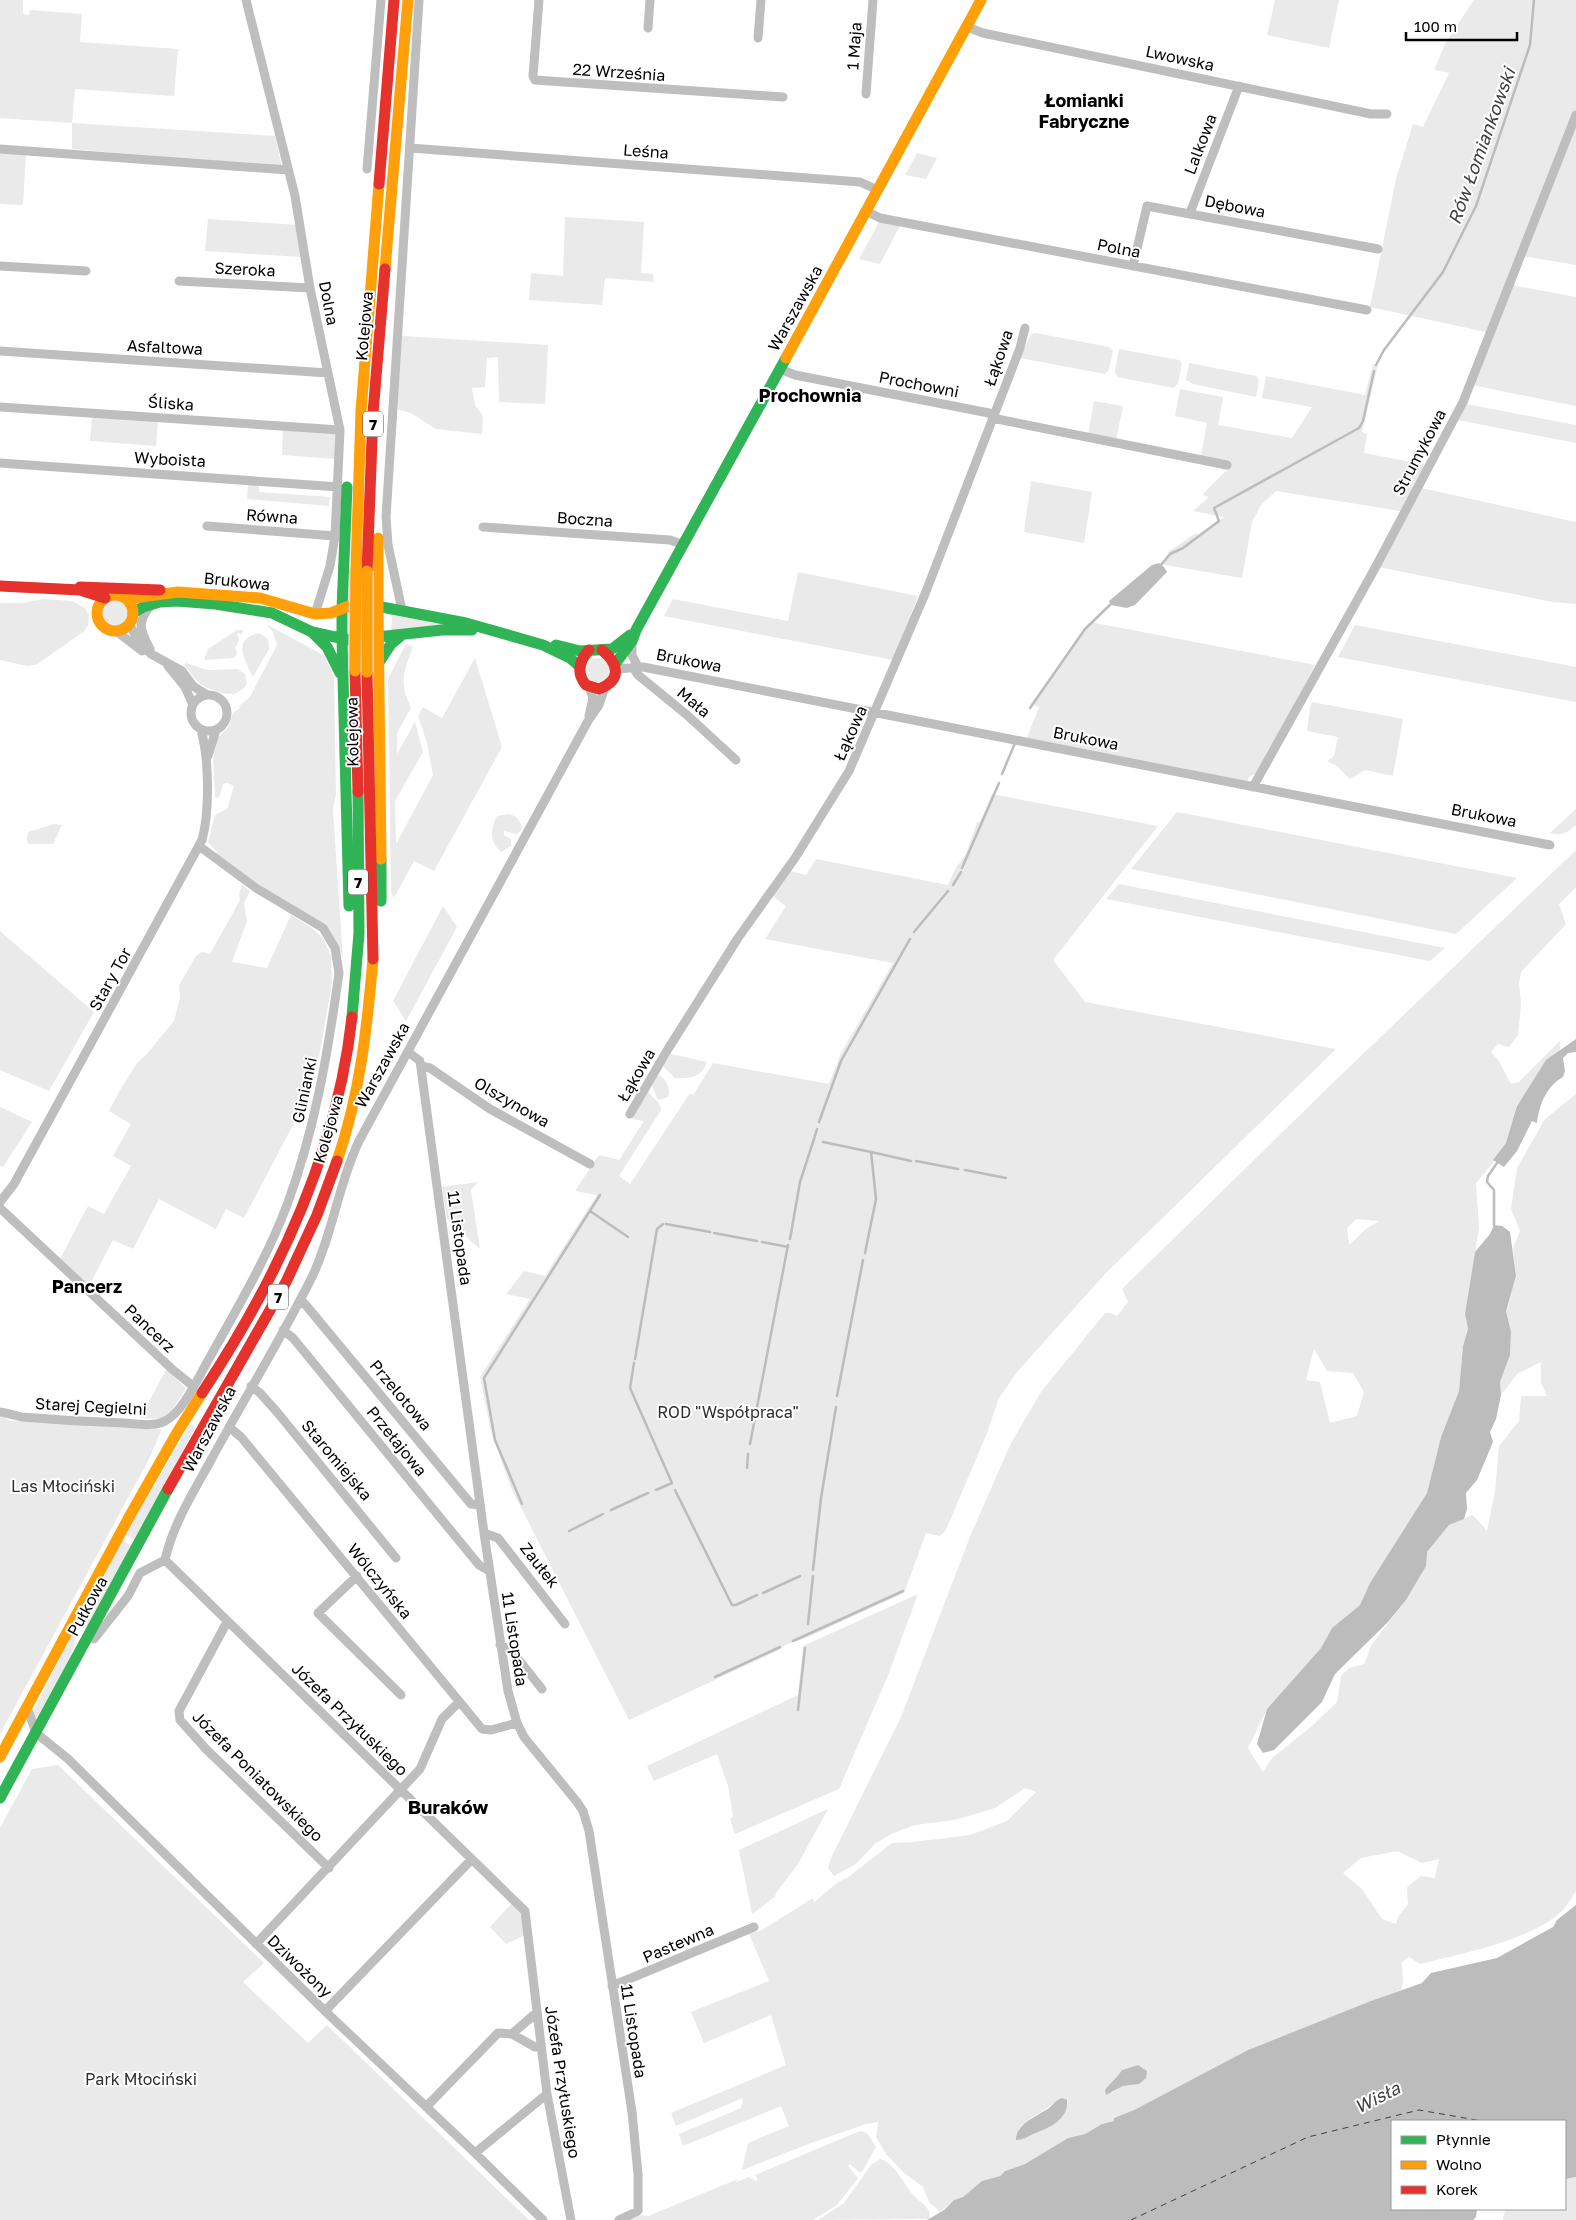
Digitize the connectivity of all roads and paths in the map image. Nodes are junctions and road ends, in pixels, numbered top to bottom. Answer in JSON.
{"nodes":[{"id":1,"x":246,"y":0,"type":"edge"},
{"id":2,"x":381,"y":0,"type":"edge"},
{"id":3,"x":394,"y":0,"type":"edge"},
{"id":4,"x":408,"y":0,"type":"edge"},
{"id":5,"x":419,"y":0,"type":"edge"},
{"id":6,"x":539,"y":0,"type":"edge"},
{"id":7,"x":650,"y":0,"type":"edge"},
{"id":8,"x":761,"y":0,"type":"edge"},
{"id":9,"x":873,"y":0,"type":"edge"},
{"id":10,"x":981,"y":0,"type":"edge"},
{"id":11,"x":967,"y":26,"type":"junction"},
{"id":12,"x":648,"y":28,"type":"dead end"},
{"id":13,"x":758,"y":38,"type":"dead end"},
{"id":14,"x":1239,"y":86,"type":"junction"},
{"id":15,"x":866,"y":94,"type":"dead end"},
{"id":16,"x":783,"y":97,"type":"dead end"},
{"id":17,"x":1387,"y":114,"type":"dead end"},
{"id":18,"x":1576,"y":115,"type":"edge"},
{"id":19,"x":410,"y":148,"type":"junction"},
{"id":20,"x":0,"y":149,"type":"edge"},
{"id":21,"x":367,"y":169,"type":"dead end"},
{"id":22,"x":288,"y":170,"type":"junction"},
{"id":23,"x":878,"y":190,"type":"junction"},
{"id":24,"x":866,"y":211,"type":"junction"},
{"id":25,"x":1190,"y":213,"type":"junction"},
{"id":26,"x":1378,"y":249,"type":"dead end"},
{"id":27,"x":0,"y":266,"type":"edge"},
{"id":28,"x":1133,"y":266,"type":"junction"},
{"id":29,"x":86,"y":271,"type":"dead end"},
{"id":30,"x":384,"y":276,"type":"junction"},
{"id":31,"x":179,"y":281,"type":"dead end"},
{"id":32,"x":371,"y":286,"type":"junction"},
{"id":33,"x":310,"y":288,"type":"junction"},
{"id":34,"x":1367,"y":310,"type":"dead end"},
{"id":35,"x":1025,"y":328,"type":"dead end"},
{"id":36,"x":0,"y":352,"type":"edge"},
{"id":37,"x":780,"y":369,"type":"junction"},
{"id":38,"x":328,"y":373,"type":"junction"},
{"id":39,"x":0,"y":407,"type":"edge"},
{"id":40,"x":993,"y":416,"type":"junction"},
{"id":41,"x":340,"y":430,"type":"junction"},
{"id":42,"x":0,"y":463,"type":"edge"},
{"id":43,"x":1227,"y":465,"type":"dead end"},
{"id":44,"x":339,"y":487,"type":"junction"},
{"id":45,"x":207,"y":526,"type":"dead end"},
{"id":46,"x":483,"y":527,"type":"dead end"},
{"id":47,"x":335,"y":536,"type":"junction"},
{"id":48,"x":684,"y":545,"type":"junction"},
{"id":49,"x":361,"y":571,"type":"junction"},
{"id":50,"x":0,"y":586,"type":"edge"},
{"id":51,"x":66,"y":589,"type":"junction"},
{"id":52,"x":169,"y":592,"type":"junction"},
{"id":53,"x":106,"y":598,"type":"junction"},
{"id":54,"x":126,"y":599,"type":"junction"},
{"id":55,"x":151,"y":605,"type":"junction"},
{"id":56,"x":378,"y":606,"type":"junction"},
{"id":57,"x":98,"y":609,"type":"junction"},
{"id":58,"x":342,"y":609,"type":"junction"},
{"id":59,"x":402,"y":610,"type":"junction"},
{"id":60,"x":315,"y":614,"type":"junction"},
{"id":61,"x":131,"y":618,"type":"junction"},
{"id":62,"x":116,"y":630,"type":"junction"},
{"id":63,"x":480,"y":630,"type":"junction"},
{"id":64,"x":312,"y":632,"type":"junction"},
{"id":65,"x":402,"y":635,"type":"junction"},
{"id":66,"x":634,"y":636,"type":"junction"},
{"id":67,"x":377,"y":638,"type":"junction"},
{"id":68,"x":342,"y":639,"type":"junction"},
{"id":69,"x":546,"y":646,"type":"junction"},
{"id":70,"x":590,"y":650,"type":"junction"},
{"id":71,"x":602,"y":650,"type":"junction"},
{"id":72,"x":154,"y":656,"type":"junction"},
{"id":73,"x":165,"y":662,"type":"junction"},
{"id":74,"x":378,"y":664,"type":"junction"},
{"id":75,"x":580,"y":666,"type":"junction"},
{"id":76,"x":616,"y":667,"type":"junction"},
{"id":77,"x":635,"y":667,"type":"junction"},
{"id":78,"x":361,"y":672,"type":"junction"},
{"id":79,"x":343,"y":678,"type":"junction"},
{"id":80,"x":589,"y":687,"type":"junction"},
{"id":81,"x":605,"y":687,"type":"junction"},
{"id":82,"x":207,"y":695,"type":"junction"},
{"id":83,"x":193,"y":705,"type":"junction"},
{"id":84,"x":875,"y":713,"type":"junction"},
{"id":85,"x":588,"y":721,"type":"junction"},
{"id":86,"x":201,"y":730,"type":"junction"},
{"id":87,"x":216,"y":730,"type":"junction"},
{"id":88,"x":207,"y":759,"type":"junction"},
{"id":89,"x":736,"y":760,"type":"dead end"},
{"id":90,"x":1252,"y":787,"type":"junction"},
{"id":91,"x":1550,"y":845,"type":"dead end"},
{"id":92,"x":199,"y":846,"type":"junction"},
{"id":93,"x":373,"y":957,"type":"junction"},
{"id":94,"x":408,"y":1052,"type":"junction"},
{"id":95,"x":421,"y":1066,"type":"junction"},
{"id":96,"x":340,"y":1091,"type":"junction"},
{"id":97,"x":630,"y":1114,"type":"dead end"},
{"id":98,"x":590,"y":1164,"type":"dead end"},
{"id":99,"x":0,"y":1202,"type":"edge"},
{"id":100,"x":0,"y":1208,"type":"edge"},
{"id":101,"x":300,"y":1300,"type":"junction"},
{"id":102,"x":283,"y":1330,"type":"junction"},
{"id":103,"x":193,"y":1386,"type":"junction"},
{"id":104,"x":251,"y":1386,"type":"junction"},
{"id":105,"x":0,"y":1412,"type":"edge"},
{"id":106,"x":185,"y":1421,"type":"joint"},
{"id":107,"x":229,"y":1427,"type":"junction"},
{"id":108,"x":202,"y":1428,"type":"joint"},
{"id":109,"x":480,"y":1505,"type":"junction"},
{"id":110,"x":484,"y":1533,"type":"junction"},
{"id":111,"x":396,"y":1558,"type":"dead end"},
{"id":112,"x":165,"y":1560,"type":"junction"},
{"id":113,"x":490,"y":1571,"type":"junction"},
{"id":114,"x":357,"y":1576,"type":"junction"},
{"id":115,"x":227,"y":1622,"type":"junction"},
{"id":116,"x":565,"y":1624,"type":"dead end"},
{"id":117,"x":500,"y":1645,"type":"junction"},
{"id":118,"x":80,"y":1652,"type":"junction"},
{"id":119,"x":542,"y":1689,"type":"dead end"},
{"id":120,"x":401,"y":1695,"type":"dead end"},
{"id":121,"x":459,"y":1702,"type":"junction"},
{"id":122,"x":27,"y":1707,"type":"junction"},
{"id":123,"x":517,"y":1723,"type":"junction"},
{"id":124,"x":36,"y":1733,"type":"junction"},
{"id":125,"x":12,"y":1734,"type":"junction"},
{"id":126,"x":0,"y":1757,"type":"edge"},
{"id":127,"x":401,"y":1789,"type":"junction"},
{"id":128,"x":0,"y":1798,"type":"edge"},
{"id":129,"x":472,"y":1859,"type":"junction"},
{"id":130,"x":329,"y":1868,"type":"junction"},
{"id":131,"x":754,"y":1927,"type":"dead end"},
{"id":132,"x":256,"y":1944,"type":"junction"},
{"id":133,"x":612,"y":1986,"type":"junction"},
{"id":134,"x":325,"y":2011,"type":"junction"},
{"id":135,"x":536,"y":2013,"type":"junction"},
{"id":136,"x":512,"y":2034,"type":"junction"},
{"id":137,"x":541,"y":2047,"type":"junction"},
{"id":138,"x":547,"y":2094,"type":"junction"},
{"id":139,"x":426,"y":2106,"type":"junction"},
{"id":140,"x":476,"y":2153,"type":"junction"},
{"id":141,"x":543,"y":2220,"type":"edge"},
{"id":142,"x":571,"y":2220,"type":"edge"},
{"id":143,"x":618,"y":2220,"type":"edge"}],
"edges":[{"from":1,"to":22,"type":"street","name":"Dolna"},
{"from":2,"to":21,"type":"street"},
{"from":3,"to":32,"type":"main road","name":"Kolejowa","number":"7"},
{"from":4,"to":30,"type":"main road","name":"Kolejowa","number":"7"},
{"from":5,"to":19,"type":"street","name":"Kolejowa"},
{"from":6,"to":16,"type":"street","name":"22 Września"},
{"from":7,"to":12,"type":"street"},
{"from":8,"to":13,"type":"street"},
{"from":9,"to":15,"type":"street","name":"1 Maja"},
{"from":10,"to":11,"type":"main road","name":"Warszawska"},
{"from":11,"to":14,"type":"street","name":"Lwowska"},
{"from":11,"to":23,"type":"main road","name":"Warszawska"},
{"from":14,"to":17,"type":"street","name":"Lwowska"},
{"from":14,"to":25,"type":"street","name":"Lalkowa"},
{"from":18,"to":90,"type":"street","name":"Strumykowa"},
{"from":19,"to":23,"type":"street","name":"Leśna"},
{"from":19,"to":59,"type":"street","name":"Kolejowa"},
{"from":20,"to":22,"type":"street"},
{"from":22,"to":33,"type":"street","name":"Dolna"},
{"from":23,"to":24,"type":"main road","name":"Warszawska"},
{"from":24,"to":28,"type":"street","name":"Polna"},
{"from":24,"to":37,"type":"main road","name":"Warszawska"},
{"from":25,"to":26,"type":"street","name":"Dębowa"},
{"from":25,"to":28,"type":"street","name":"Dębowa"},
{"from":27,"to":29,"type":"street"},
{"from":28,"to":34,"type":"street","name":"Polna"},
{"from":30,"to":49,"type":"main road","name":"Kolejowa","number":"7"},
{"from":30,"to":56,"type":"main road"},
{"from":31,"to":33,"type":"street","name":"Szeroka"},
{"from":32,"to":49,"type":"main road","name":"Kolejowa","number":"7"},
{"from":32,"to":58,"type":"main road"},
{"from":33,"to":38,"type":"street","name":"Dolna"},
{"from":35,"to":40,"type":"street","name":"Łąkowa"},
{"from":36,"to":38,"type":"street","name":"Asfaltowa"},
{"from":37,"to":40,"type":"street","name":"Prochowni"},
{"from":37,"to":48,"type":"main road","name":"Warszawska"},
{"from":38,"to":41,"type":"street","name":"Dolna"},
{"from":39,"to":41,"type":"street","name":"Śliska"},
{"from":40,"to":43,"type":"street","name":"Prochowni"},
{"from":40,"to":84,"type":"street","name":"Łąkowa"},
{"from":41,"to":44,"type":"street","name":"Dolna"},
{"from":42,"to":44,"type":"street","name":"Wyboista"},
{"from":44,"to":47,"type":"street","name":"Dolna"},
{"from":45,"to":47,"type":"street","name":"Równa"},
{"from":46,"to":48,"type":"street","name":"Boczna"},
{"from":47,"to":60,"type":"street","name":"Dolna"},
{"from":48,"to":66,"type":"main road","name":"Warszawska"},
{"from":49,"to":78,"type":"main road","name":"Kolejowa","number":"7","bridge":true},
{"from":50,"to":51,"type":"main road"},
{"from":51,"to":52,"type":"main road"},
{"from":51,"to":53,"type":"main road"},
{"from":51,"to":57,"type":"main road"},
{"from":52,"to":54,"type":"main road","name":"Brukowa"},
{"from":52,"to":60,"type":"main road","name":"Brukowa"},
{"from":53,"to":54,"type":"main road"},
{"from":53,"to":57,"type":"main road"},
{"from":54,"to":61,"type":"main road"},
{"from":55,"to":61,"type":"main road","name":"Brukowa"},
{"from":55,"to":64,"type":"main road","name":"Brukowa"},
{"from":55,"to":72,"type":"street"},
{"from":56,"to":58,"type":"main road","name":"Brukowa"},
{"from":56,"to":59,"type":"main road"},
{"from":56,"to":67,"type":"main road"},
{"from":57,"to":62,"type":"main road"},
{"from":58,"to":60,"type":"main road","name":"Brukowa"},
{"from":58,"to":68,"type":"main road"},
{"from":59,"to":63,"type":"main road"},
{"from":61,"to":62,"type":"main road"},
{"from":61,"to":72,"type":"street"},
{"from":62,"to":72,"type":"street"},
{"from":63,"to":65,"type":"main road"},
{"from":63,"to":69,"type":"main road"},
{"from":64,"to":68,"type":"main road","name":"Brukowa"},
{"from":64,"to":79,"type":"main road"},
{"from":65,"to":67,"type":"main road"},
{"from":65,"to":74,"type":"main road"},
{"from":66,"to":71,"type":"main road","name":"Warszawska"},
{"from":66,"to":76,"type":"main road","name":"Warszawska"},
{"from":66,"to":77,"type":"street"},
{"from":67,"to":68,"type":"main road","name":"Brukowa"},
{"from":67,"to":74,"type":"main road"},
{"from":68,"to":79,"type":"main road"},
{"from":69,"to":70,"type":"main road"},
{"from":69,"to":75,"type":"main road"},
{"from":70,"to":71,"type":"main road"},
{"from":70,"to":75,"type":"main road"},
{"from":71,"to":76,"type":"main road"},
{"from":72,"to":73,"type":"street"},
{"from":73,"to":82,"type":"street"},
{"from":73,"to":83,"type":"street"},
{"from":74,"to":93,"type":"main road"},
{"from":75,"to":80,"type":"main road"},
{"from":76,"to":77,"type":"street","name":"Brukowa"},
{"from":76,"to":81,"type":"main road"},
{"from":77,"to":84,"type":"street","name":"Brukowa"},
{"from":77,"to":89,"type":"street","name":"Mała"},
{"from":78,"to":93,"type":"main road","name":"Kolejowa","number":"7"},
{"from":78,"to":96,"type":"main road","name":"Kolejowa","number":"7"},
{"from":79,"to":96,"type":"main road"},
{"from":80,"to":81,"type":"main road"},
{"from":80,"to":85,"type":"street","name":"Warszawska"},
{"from":81,"to":85,"type":"street","name":"Warszawska"},
{"from":82,"to":83,"type":"street"},
{"from":82,"to":87,"type":"street"},
{"from":83,"to":86,"type":"street"},
{"from":84,"to":90,"type":"street","name":"Brukowa"},
{"from":84,"to":97,"type":"street","name":"Łąkowa"},
{"from":85,"to":94,"type":"street","name":"Warszawska"},
{"from":86,"to":87,"type":"street"},
{"from":86,"to":88,"type":"street","name":"Stary Tor"},
{"from":87,"to":88,"type":"street","name":"Stary Tor"},
{"from":88,"to":92,"type":"street","name":"Stary Tor"},
{"from":90,"to":91,"type":"street","name":"Brukowa"},
{"from":92,"to":99,"type":"street","name":"Stary Tor"},
{"from":92,"to":103,"type":"street","name":"Glinianki"},
{"from":93,"to":108,"type":"main road","name":"Kolejowa","number":"7"},
{"from":94,"to":95,"type":"street"},
{"from":94,"to":101,"type":"street","name":"Warszawska"},
{"from":95,"to":98,"type":"street","name":"Olszynowa"},
{"from":95,"to":109,"type":"street","name":"11 Listopada"},
{"from":96,"to":106,"type":"main road","name":"Kolejowa","number":"7"},
{"from":100,"to":103,"type":"street","name":"Pancerz"},
{"from":101,"to":102,"type":"street","name":"Warszawska"},
{"from":101,"to":109,"type":"street","name":"Przelotowa"},
{"from":102,"to":104,"type":"street","name":"Warszawska"},
{"from":102,"to":113,"type":"street","name":"Przełajowa"},
{"from":103,"to":105,"type":"street","name":"Starej Cegielni"},
{"from":104,"to":107,"type":"street","name":"Warszawska"},
{"from":104,"to":111,"type":"street","name":"Staromiejska"},
{"from":106,"to":122,"type":"main road","name":"Pułkowa","number":"7"},
{"from":107,"to":112,"type":"street","name":"Warszawska"},
{"from":107,"to":114,"type":"street","name":"Wólczyńska"},
{"from":108,"to":118,"type":"main road","name":"Pułkowa","number":"7"},
{"from":109,"to":110,"type":"street","name":"11 Listopada"},
{"from":110,"to":113,"type":"street","name":"11 Listopada"},
{"from":110,"to":116,"type":"street","name":"Zaułek"},
{"from":112,"to":115,"type":"street","name":"Józefa Przyłuskiego"},
{"from":112,"to":118,"type":"street"},
{"from":113,"to":117,"type":"street","name":"11 Listopada"},
{"from":114,"to":120,"type":"street"},
{"from":114,"to":121,"type":"street","name":"Wólczyńska"},
{"from":115,"to":127,"type":"street","name":"Józefa Przyłuskiego"},
{"from":115,"to":130,"type":"street","name":"Józefa Poniatowskiego"},
{"from":117,"to":119,"type":"street"},
{"from":117,"to":123,"type":"street","name":"11 Listopada"},
{"from":118,"to":124,"type":"main road","name":"Pułkowa","number":"7"},
{"from":121,"to":123,"type":"street","name":"Wólczyńska"},
{"from":121,"to":127,"type":"street"},
{"from":122,"to":124,"type":"street"},
{"from":122,"to":125,"type":"main road","name":"Pułkowa","number":"7"},
{"from":123,"to":133,"type":"street","name":"11 Listopada"},
{"from":124,"to":125,"type":"street"},
{"from":124,"to":128,"type":"main road","name":"Pułkowa","number":"7"},
{"from":124,"to":132,"type":"street","name":"Dziwożony"},
{"from":125,"to":126,"type":"main road","name":"Pułkowa","number":"7"},
{"from":127,"to":129,"type":"street","name":"Józefa Przyłuskiego"},
{"from":127,"to":130,"type":"street"},
{"from":129,"to":134,"type":"street"},
{"from":129,"to":135,"type":"street","name":"Józefa Przyłuskiego"},
{"from":130,"to":132,"type":"street"},
{"from":131,"to":133,"type":"street","name":"Pastewna"},
{"from":132,"to":134,"type":"street","name":"Dziwożony"},
{"from":133,"to":143,"type":"street","name":"11 Listopada"},
{"from":134,"to":139,"type":"street","name":"Dziwożony"},
{"from":135,"to":136,"type":"street"},
{"from":135,"to":137,"type":"street","name":"Józefa Przyłuskiego"},
{"from":136,"to":137,"type":"street"},
{"from":136,"to":139,"type":"street"},
{"from":137,"to":138,"type":"street","name":"Józefa Przyłuskiego"},
{"from":138,"to":140,"type":"street"},
{"from":138,"to":142,"type":"street","name":"Józefa Przyłuskiego"},
{"from":139,"to":140,"type":"street","name":"Dziwożony"},
{"from":140,"to":141,"type":"street","name":"Dziwożony"}]}
